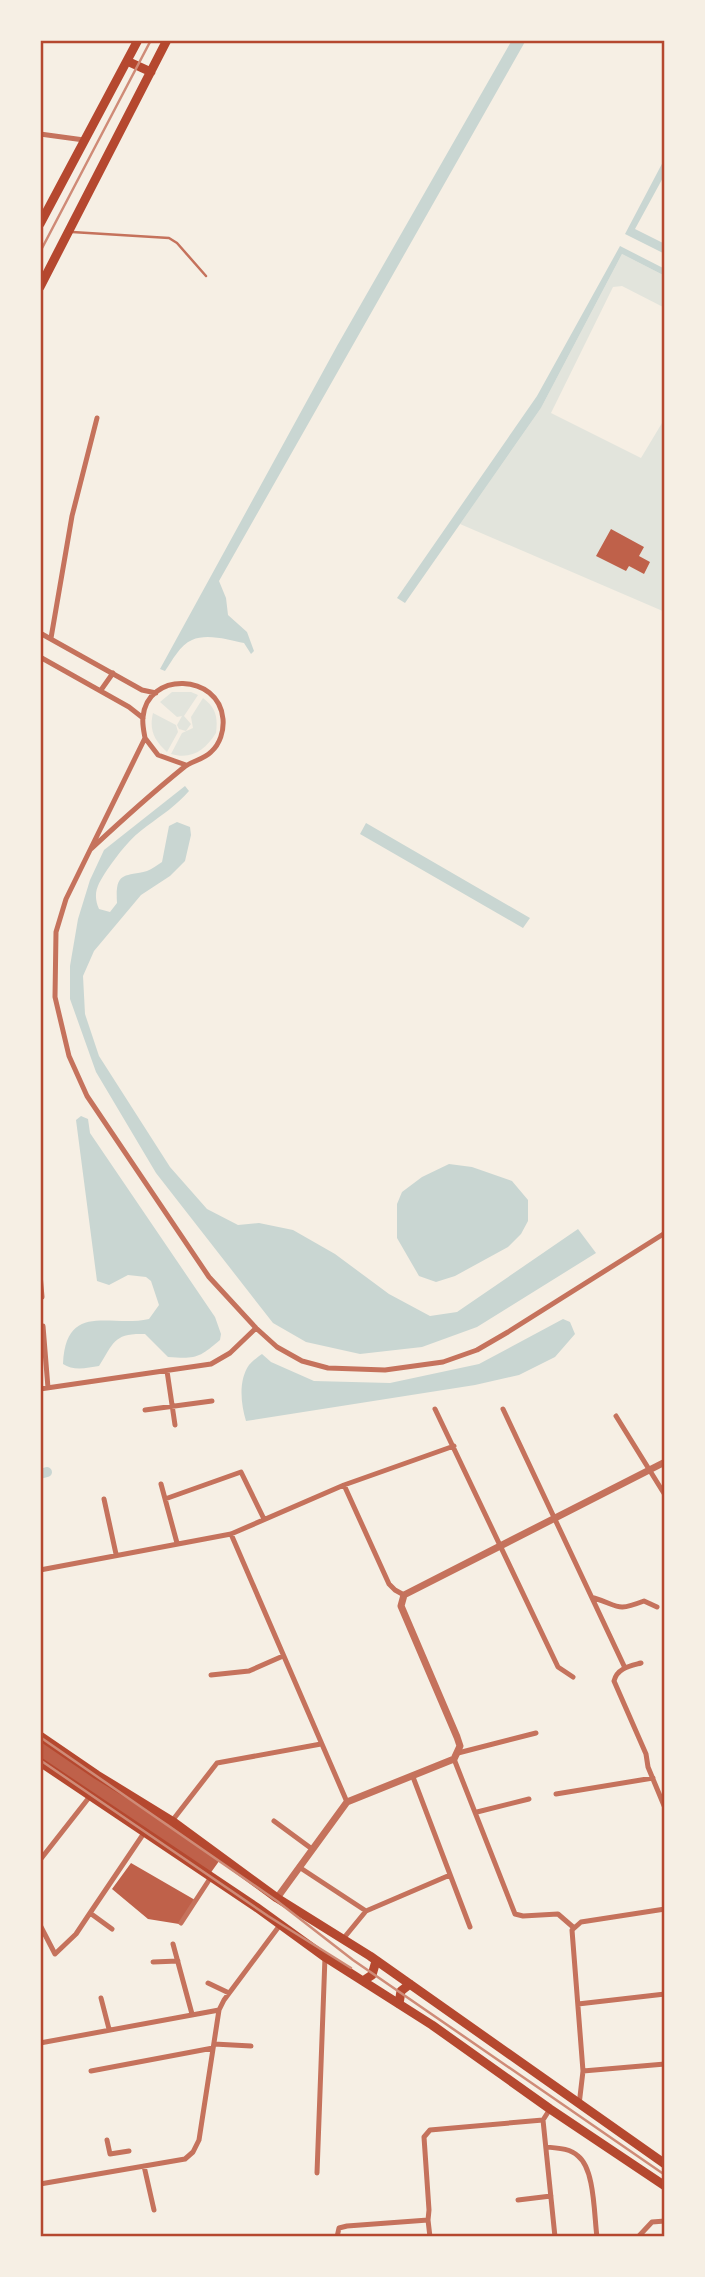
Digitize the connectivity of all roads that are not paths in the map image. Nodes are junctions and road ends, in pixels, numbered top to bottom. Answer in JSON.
{"nodes":[{"id":1,"x":138,"y":40,"type":"edge"},
{"id":2,"x":167,"y":40,"type":"edge"},
{"id":3,"x":127,"y":61,"type":"junction"},
{"id":4,"x":151,"y":72,"type":"junction"},
{"id":5,"x":40,"y":134,"type":"edge"},
{"id":6,"x":84,"y":140,"type":"junction"},
{"id":7,"x":40,"y":223,"type":"edge"},
{"id":8,"x":68,"y":232,"type":"junction"},
{"id":9,"x":206,"y":276,"type":"dead end"},
{"id":10,"x":40,"y":286,"type":"edge"},
{"id":11,"x":97,"y":418,"type":"dead end"},
{"id":12,"x":40,"y":633,"type":"edge"},
{"id":13,"x":51,"y":638,"type":"junction"},
{"id":14,"x":40,"y":657,"type":"edge"},
{"id":15,"x":113,"y":674,"type":"junction"},
{"id":16,"x":101,"y":691,"type":"junction"},
{"id":17,"x":156,"y":693,"type":"junction"},
{"id":18,"x":142,"y":718,"type":"junction"},
{"id":19,"x":145,"y":738,"type":"junction"},
{"id":20,"x":186,"y":765,"type":"junction"},
{"id":21,"x":91,"y":849,"type":"junction"},
{"id":22,"x":665,"y":1233,"type":"edge"},
{"id":23,"x":40,"y":1274,"type":"edge"},
{"id":24,"x":42,"y":1297,"type":"edge"},
{"id":25,"x":43,"y":1326,"type":"dead end"},
{"id":26,"x":256,"y":1328,"type":"junction"},
{"id":27,"x":167,"y":1371,"type":"junction"},
{"id":28,"x":48,"y":1388,"type":"junction"},
{"id":29,"x":40,"y":1389,"type":"edge"},
{"id":30,"x":212,"y":1401,"type":"dead end"},
{"id":31,"x":172,"y":1406,"type":"junction"},
{"id":32,"x":435,"y":1409,"type":"dead end"},
{"id":33,"x":503,"y":1409,"type":"dead end"},
{"id":34,"x":145,"y":1410,"type":"dead end"},
{"id":35,"x":616,"y":1416,"type":"dead end"},
{"id":36,"x":175,"y":1425,"type":"dead end"},
{"id":37,"x":454,"y":1446,"type":"junction"},
{"id":38,"x":665,"y":1462,"type":"edge"},
{"id":39,"x":649,"y":1470,"type":"junction"},
{"id":40,"x":161,"y":1484,"type":"dead end"},
{"id":41,"x":344,"y":1485,"type":"junction"},
{"id":42,"x":665,"y":1495,"type":"edge"},
{"id":43,"x":104,"y":1499,"type":"dead end"},
{"id":44,"x":165,"y":1499,"type":"junction"},
{"id":45,"x":555,"y":1518,"type":"junction"},
{"id":46,"x":264,"y":1519,"type":"junction"},
{"id":47,"x":231,"y":1534,"type":"junction"},
{"id":48,"x":177,"y":1543,"type":"junction"},
{"id":49,"x":499,"y":1546,"type":"junction"},
{"id":50,"x":116,"y":1554,"type":"junction"},
{"id":51,"x":40,"y":1570,"type":"edge"},
{"id":52,"x":404,"y":1595,"type":"junction"},
{"id":53,"x":594,"y":1598,"type":"junction"},
{"id":54,"x":657,"y":1607,"type":"dead end"},
{"id":55,"x":283,"y":1656,"type":"junction"},
{"id":56,"x":640,"y":1662,"type":"dead end"},
{"id":57,"x":625,"y":1668,"type":"junction"},
{"id":58,"x":211,"y":1675,"type":"dead end"},
{"id":59,"x":573,"y":1677,"type":"dead end"},
{"id":60,"x":536,"y":1733,"type":"dead end"},
{"id":61,"x":40,"y":1736,"type":"edge"},
{"id":62,"x":321,"y":1744,"type":"junction"},
{"id":63,"x":456,"y":1756,"type":"junction"},
{"id":64,"x":40,"y":1762,"type":"edge"},
{"id":65,"x":413,"y":1777,"type":"junction"},
{"id":66,"x":653,"y":1778,"type":"junction"},
{"id":67,"x":556,"y":1794,"type":"dead end"},
{"id":68,"x":91,"y":1796,"type":"junction"},
{"id":69,"x":529,"y":1799,"type":"dead end"},
{"id":70,"x":347,"y":1802,"type":"junction"},
{"id":71,"x":665,"y":1808,"type":"edge"},
{"id":72,"x":477,"y":1812,"type":"junction"},
{"id":73,"x":172,"y":1821,"type":"junction"},
{"id":74,"x":274,"y":1821,"type":"dead end"},
{"id":75,"x":144,"y":1833,"type":"junction"},
{"id":76,"x":312,"y":1849,"type":"junction"},
{"id":77,"x":40,"y":1860,"type":"edge"},
{"id":78,"x":299,"y":1867,"type":"junction"},
{"id":79,"x":450,"y":1875,"type":"junction"},
{"id":80,"x":211,"y":1877,"type":"junction"},
{"id":81,"x":277,"y":1898,"type":"junction"},
{"id":82,"x":665,"y":1909,"type":"edge"},
{"id":83,"x":366,"y":1911,"type":"junction"},
{"id":84,"x":90,"y":1913,"type":"junction"},
{"id":85,"x":181,"y":1923,"type":"dead end"},
{"id":86,"x":40,"y":1925,"type":"edge"},
{"id":87,"x":280,"y":1925,"type":"junction"},
{"id":88,"x":470,"y":1927,"type":"dead end"},
{"id":89,"x":573,"y":1927,"type":"junction"},
{"id":90,"x":112,"y":1929,"type":"dead end"},
{"id":91,"x":343,"y":1938,"type":"junction"},
{"id":92,"x":173,"y":1944,"type":"dead end"},
{"id":93,"x":325,"y":1957,"type":"junction"},
{"id":94,"x":178,"y":1961,"type":"junction"},
{"id":95,"x":376,"y":1961,"type":"junction"},
{"id":96,"x":153,"y":1962,"type":"dead end"},
{"id":97,"x":363,"y":1981,"type":"junction"},
{"id":98,"x":208,"y":1983,"type":"dead end"},
{"id":99,"x":410,"y":1984,"type":"junction"},
{"id":100,"x":229,"y":1993,"type":"junction"},
{"id":101,"x":665,"y":1994,"type":"edge"},
{"id":102,"x":101,"y":1998,"type":"dead end"},
{"id":103,"x":399,"y":2004,"type":"junction"},
{"id":104,"x":578,"y":2004,"type":"junction"},
{"id":105,"x":219,"y":2010,"type":"junction"},
{"id":106,"x":192,"y":2014,"type":"junction"},
{"id":107,"x":109,"y":2029,"type":"junction"},
{"id":108,"x":40,"y":2043,"type":"edge"},
{"id":109,"x":213,"y":2046,"type":"junction"},
{"id":110,"x":251,"y":2046,"type":"dead end"},
{"id":111,"x":665,"y":2064,"type":"edge"},
{"id":112,"x":91,"y":2071,"type":"dead end"},
{"id":113,"x":583,"y":2071,"type":"junction"},
{"id":114,"x":579,"y":2105,"type":"junction"},
{"id":115,"x":550,"y":2109,"type":"junction"},
{"id":116,"x":543,"y":2120,"type":"junction"},
{"id":117,"x":107,"y":2140,"type":"dead end"},
{"id":118,"x":546,"y":2147,"type":"junction"},
{"id":119,"x":129,"y":2151,"type":"dead end"},
{"id":120,"x":110,"y":2154,"type":"junction"},
{"id":121,"x":665,"y":2164,"type":"edge"},
{"id":122,"x":144,"y":2166,"type":"junction"},
{"id":123,"x":114,"y":2171,"type":"junction"},
{"id":124,"x":317,"y":2173,"type":"dead end"},
{"id":125,"x":40,"y":2184,"type":"edge"},
{"id":126,"x":665,"y":2186,"type":"edge"},
{"id":127,"x":551,"y":2196,"type":"junction"},
{"id":128,"x":518,"y":2200,"type":"dead end"},
{"id":129,"x":154,"y":2210,"type":"dead end"},
{"id":130,"x":428,"y":2220,"type":"junction"},
{"id":131,"x":665,"y":2221,"type":"edge"},
{"id":132,"x":337,"y":2237,"type":"edge"},
{"id":133,"x":430,"y":2237,"type":"edge"},
{"id":134,"x":555,"y":2237,"type":"edge"},
{"id":135,"x":597,"y":2237,"type":"edge"},
{"id":136,"x":638,"y":2237,"type":"edge"}],
"edges":[{"from":1,"to":3,"type":"main road"},
{"from":2,"to":4,"type":"main road"},
{"from":3,"to":4,"type":"main road"},
{"from":3,"to":6,"type":"main road"},
{"from":4,"to":8,"type":"main road"},
{"from":5,"to":6,"type":"street"},
{"from":6,"to":7,"type":"main road"},
{"from":8,"to":9,"type":"lane"},
{"from":8,"to":10,"type":"main road"},
{"from":11,"to":13,"type":"street"},
{"from":12,"to":13,"type":"street"},
{"from":13,"to":15,"type":"street"},
{"from":14,"to":16,"type":"street"},
{"from":15,"to":16,"type":"street"},
{"from":15,"to":17,"type":"street"},
{"from":16,"to":18,"type":"street"},
{"from":17,"to":18,"type":"street"},
{"from":17,"to":20,"type":"street"},
{"from":18,"to":19,"type":"street"},
{"from":19,"to":20,"type":"street"},
{"from":19,"to":21,"type":"street"},
{"from":20,"to":21,"type":"street"},
{"from":21,"to":26,"type":"street"},
{"from":22,"to":26,"type":"street"},
{"from":23,"to":24,"type":"street"},
{"from":25,"to":28,"type":"street"},
{"from":26,"to":27,"type":"street"},
{"from":27,"to":28,"type":"street"},
{"from":27,"to":31,"type":"street"},
{"from":28,"to":29,"type":"street"},
{"from":30,"to":31,"type":"street"},
{"from":31,"to":34,"type":"street"},
{"from":31,"to":36,"type":"street"},
{"from":32,"to":37,"type":"street"},
{"from":33,"to":45,"type":"street"},
{"from":35,"to":39,"type":"street"},
{"from":37,"to":41,"type":"street"},
{"from":37,"to":49,"type":"street"},
{"from":38,"to":39,"type":"street"},
{"from":39,"to":42,"type":"street"},
{"from":39,"to":45,"type":"street"},
{"from":40,"to":44,"type":"street"},
{"from":41,"to":46,"type":"street"},
{"from":41,"to":52,"type":"street"},
{"from":43,"to":50,"type":"street"},
{"from":44,"to":46,"type":"street"},
{"from":44,"to":48,"type":"street"},
{"from":45,"to":49,"type":"street"},
{"from":45,"to":53,"type":"street"},
{"from":46,"to":47,"type":"street"},
{"from":47,"to":48,"type":"street"},
{"from":47,"to":55,"type":"street"},
{"from":48,"to":50,"type":"street"},
{"from":49,"to":52,"type":"street"},
{"from":49,"to":59,"type":"street"},
{"from":50,"to":51,"type":"street"},
{"from":52,"to":63,"type":"street"},
{"from":53,"to":54,"type":"street"},
{"from":53,"to":57,"type":"street"},
{"from":55,"to":58,"type":"street"},
{"from":55,"to":62,"type":"street"},
{"from":56,"to":57,"type":"street"},
{"from":57,"to":66,"type":"street"},
{"from":60,"to":63,"type":"street"},
{"from":61,"to":73,"type":"main road"},
{"from":62,"to":70,"type":"street"},
{"from":62,"to":73,"type":"street"},
{"from":63,"to":65,"type":"street"},
{"from":63,"to":72,"type":"street"},
{"from":64,"to":68,"type":"main road"},
{"from":65,"to":70,"type":"street"},
{"from":65,"to":79,"type":"street"},
{"from":66,"to":67,"type":"street"},
{"from":66,"to":71,"type":"street"},
{"from":68,"to":75,"type":"main road"},
{"from":68,"to":77,"type":"street"},
{"from":69,"to":72,"type":"street"},
{"from":70,"to":76,"type":"street"},
{"from":72,"to":89,"type":"street"},
{"from":73,"to":81,"type":"main road"},
{"from":74,"to":76,"type":"street"},
{"from":75,"to":80,"type":"main road"},
{"from":75,"to":84,"type":"street"},
{"from":76,"to":78,"type":"street"},
{"from":78,"to":81,"type":"street"},
{"from":78,"to":83,"type":"street"},
{"from":79,"to":83,"type":"street"},
{"from":79,"to":88,"type":"street"},
{"from":80,"to":85,"type":"street"},
{"from":80,"to":87,"type":"main road"},
{"from":81,"to":91,"type":"main road"},
{"from":82,"to":89,"type":"street"},
{"from":83,"to":91,"type":"street"},
{"from":84,"to":86,"type":"street"},
{"from":84,"to":90,"type":"street"},
{"from":87,"to":93,"type":"main road"},
{"from":87,"to":100,"type":"street"},
{"from":89,"to":104,"type":"street"},
{"from":91,"to":95,"type":"main road"},
{"from":92,"to":94,"type":"street"},
{"from":93,"to":97,"type":"main road"},
{"from":93,"to":124,"type":"street"},
{"from":94,"to":96,"type":"street"},
{"from":94,"to":106,"type":"street"},
{"from":95,"to":97,"type":"main road"},
{"from":95,"to":99,"type":"main road"},
{"from":97,"to":103,"type":"main road"},
{"from":98,"to":100,"type":"street"},
{"from":99,"to":103,"type":"main road"},
{"from":99,"to":114,"type":"main road"},
{"from":100,"to":105,"type":"street"},
{"from":101,"to":104,"type":"street"},
{"from":102,"to":107,"type":"street"},
{"from":103,"to":115,"type":"main road"},
{"from":104,"to":113,"type":"street"},
{"from":105,"to":106,"type":"street"},
{"from":105,"to":109,"type":"street"},
{"from":106,"to":107,"type":"street"},
{"from":107,"to":108,"type":"street"},
{"from":109,"to":110,"type":"street"},
{"from":109,"to":112,"type":"street"},
{"from":109,"to":122,"type":"street"},
{"from":111,"to":113,"type":"street"},
{"from":113,"to":114,"type":"street"},
{"from":114,"to":121,"type":"main road"},
{"from":115,"to":116,"type":"street"},
{"from":115,"to":126,"type":"main road"},
{"from":116,"to":118,"type":"street"},
{"from":116,"to":130,"type":"street"},
{"from":117,"to":120,"type":"street"},
{"from":118,"to":127,"type":"street"},
{"from":118,"to":135,"type":"street"},
{"from":119,"to":120,"type":"street"},
{"from":120,"to":123,"type":"street"},
{"from":122,"to":123,"type":"street"},
{"from":122,"to":129,"type":"street"},
{"from":123,"to":125,"type":"street"},
{"from":127,"to":128,"type":"street"},
{"from":127,"to":134,"type":"street"},
{"from":130,"to":132,"type":"street"},
{"from":130,"to":133,"type":"street"},
{"from":131,"to":136,"type":"street"}]}
